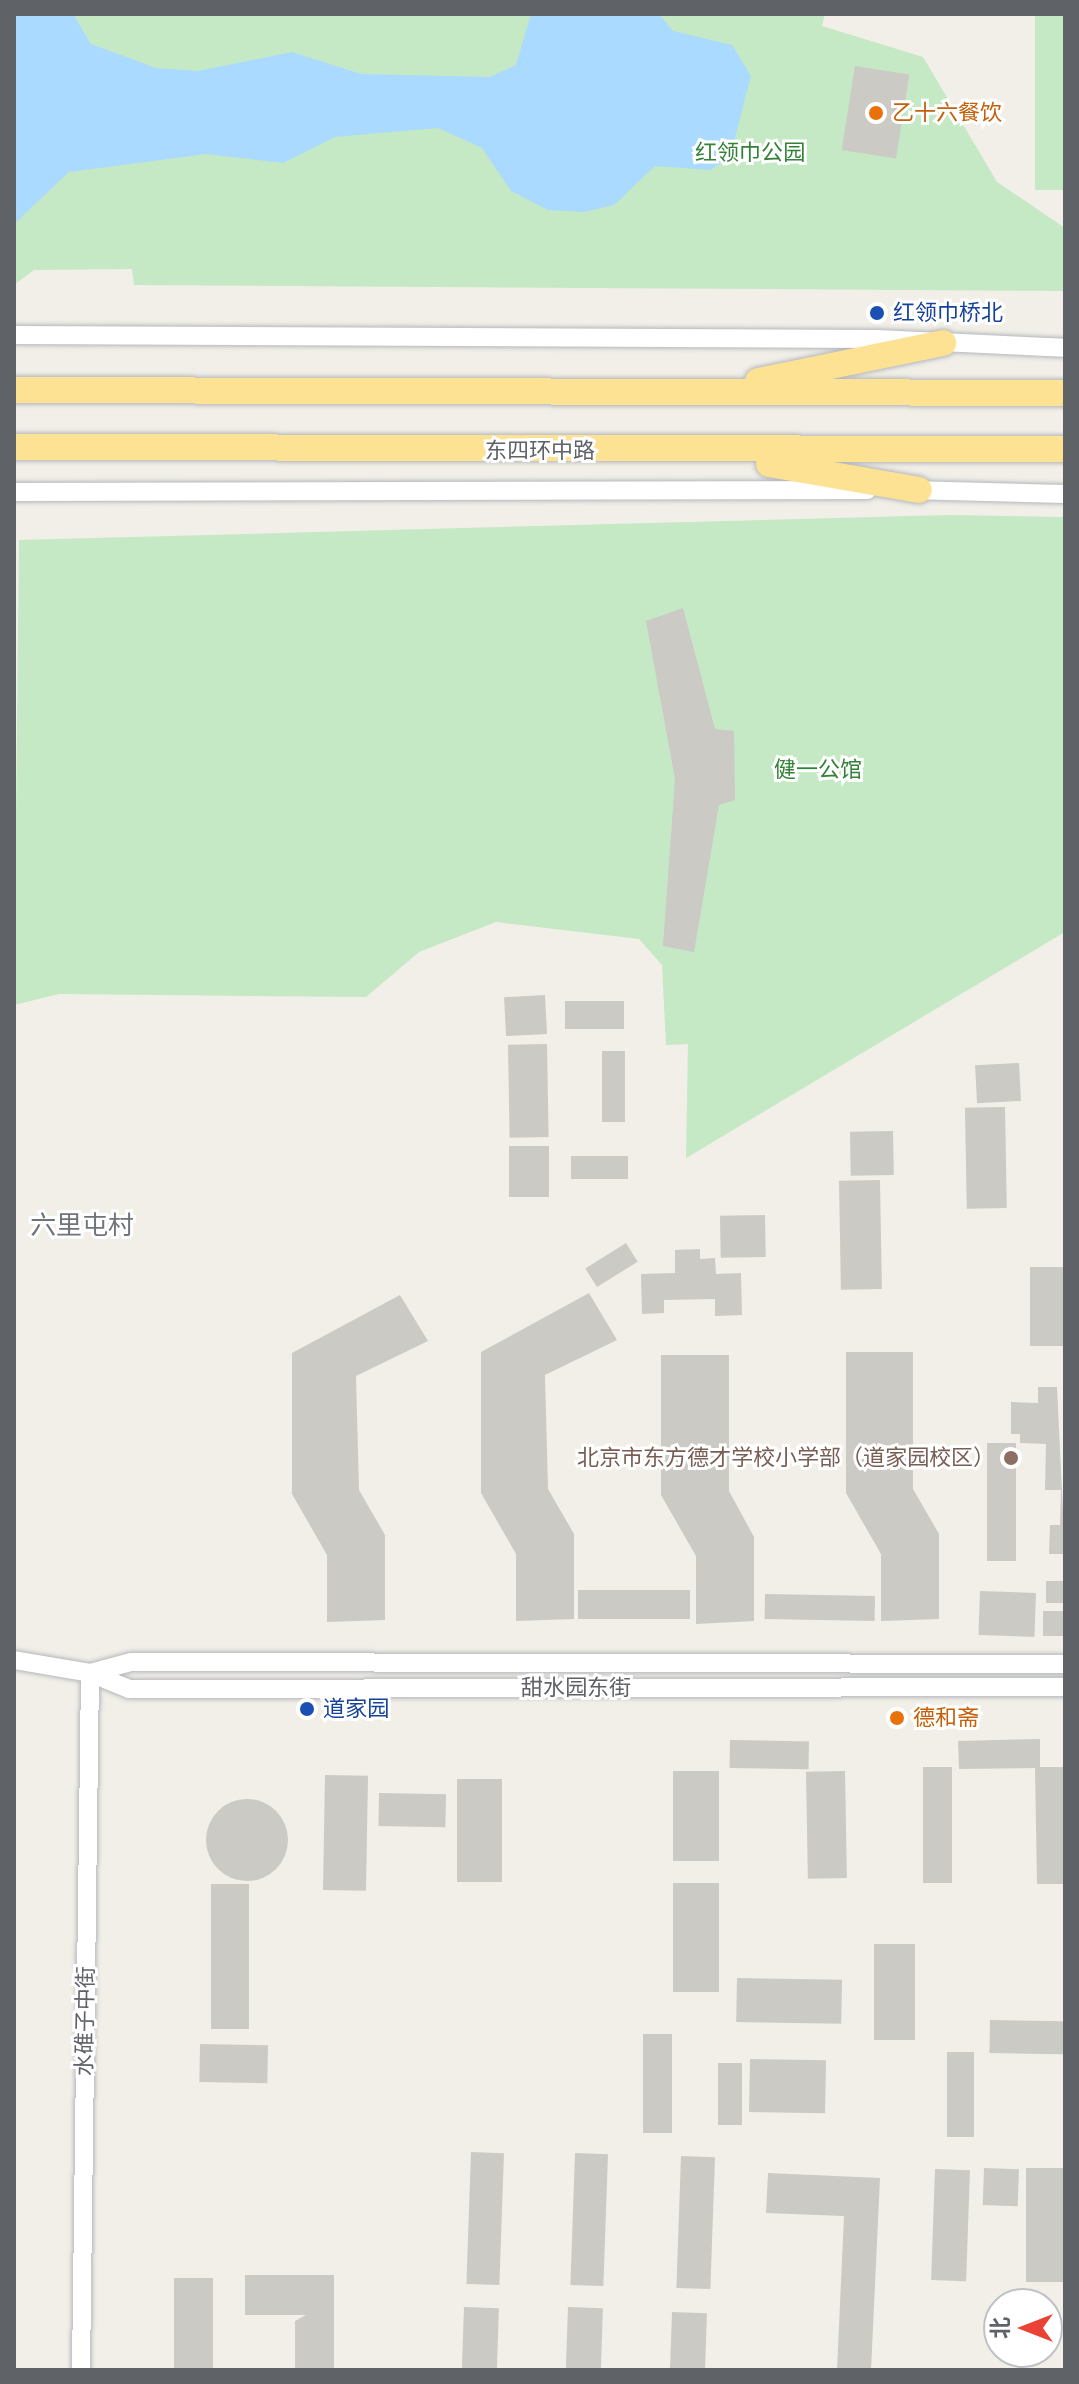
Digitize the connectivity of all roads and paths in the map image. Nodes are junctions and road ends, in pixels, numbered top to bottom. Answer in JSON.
{"nodes":[{"id":1,"x":22,"y":335,"type":"edge"},
{"id":2,"x":1065,"y":340,"type":"edge"},
{"id":3,"x":943,"y":343,"type":"junction"},
{"id":4,"x":1056,"y":348,"type":"edge"},
{"id":5,"x":22,"y":390,"type":"edge"},
{"id":6,"x":704,"y":392,"type":"junction"},
{"id":7,"x":1065,"y":393,"type":"edge"},
{"id":8,"x":24,"y":447,"type":"edge"},
{"id":9,"x":1065,"y":449,"type":"edge"},
{"id":10,"x":707,"y":452,"type":"junction"},
{"id":11,"x":919,"y":490,"type":"junction"},
{"id":12,"x":23,"y":492,"type":"edge"},
{"id":13,"x":1060,"y":496,"type":"edge"},
{"id":14,"x":14,"y":1660,"type":"edge"},
{"id":15,"x":1065,"y":1664,"type":"edge"},
{"id":16,"x":90,"y":1673,"type":"junction"},
{"id":17,"x":1065,"y":1687,"type":"edge"},
{"id":18,"x":81,"y":2370,"type":"edge"}],
"edges":[{"from":1,"to":3,"type":"street"},
{"from":2,"to":4,"type":"street"},
{"from":3,"to":4,"type":"street"},
{"from":3,"to":6,"type":"highway"},
{"from":5,"to":6,"type":"highway"},
{"from":6,"to":7,"type":"highway"},
{"from":8,"to":10,"type":"highway","name":"东四环中路"},
{"from":9,"to":10,"type":"highway","name":"东四环中路"},
{"from":10,"to":11,"type":"highway"},
{"from":11,"to":12,"type":"street","name":"东四环中路"},
{"from":11,"to":13,"type":"street","name":"东四环中路"},
{"from":14,"to":16,"type":"street","name":"甜水园东街"},
{"from":15,"to":16,"type":"street","name":"甜水园东街"},
{"from":16,"to":17,"type":"street","name":"甜水园东街"},
{"from":16,"to":18,"type":"street","name":"水碓子中街"}]}
